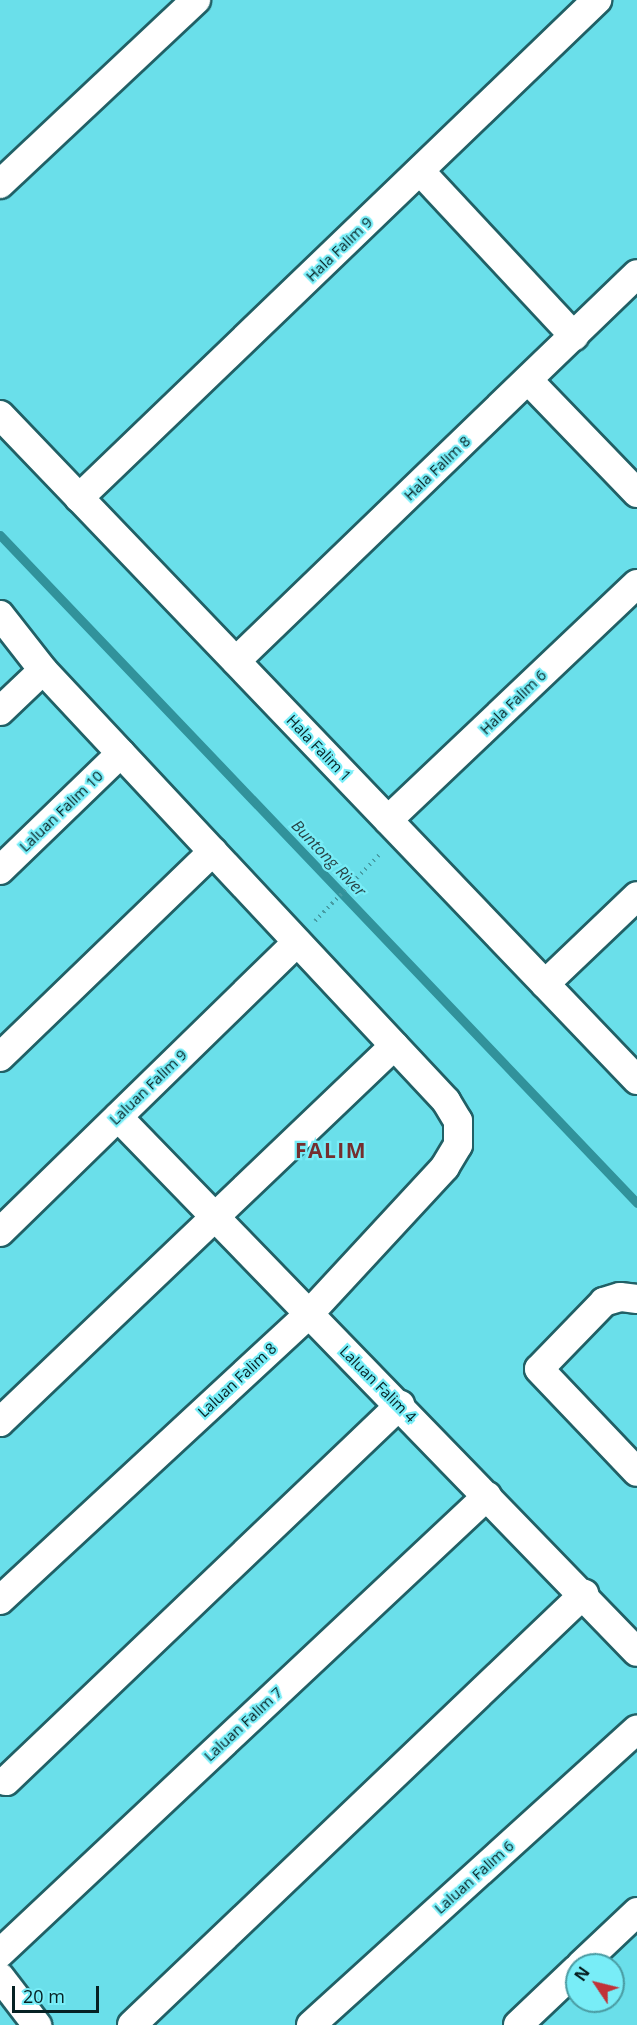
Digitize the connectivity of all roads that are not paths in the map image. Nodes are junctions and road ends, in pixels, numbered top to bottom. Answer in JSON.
{"nodes":[{"id":1,"x":196,"y":0,"type":"edge"},
{"id":2,"x":597,"y":0,"type":"edge"},
{"id":3,"x":420,"y":171,"type":"junction"},
{"id":4,"x":0,"y":184,"type":"edge"},
{"id":5,"x":637,"y":274,"type":"edge"},
{"id":6,"x":574,"y":336,"type":"junction"},
{"id":7,"x":528,"y":380,"type":"junction"},
{"id":8,"x":0,"y":415,"type":"edge"},
{"id":9,"x":637,"y":493,"type":"edge"},
{"id":10,"x":79,"y":498,"type":"junction"},
{"id":11,"x":637,"y":584,"type":"edge"},
{"id":12,"x":0,"y":615,"type":"edge"},
{"id":13,"x":236,"y":662,"type":"junction"},
{"id":14,"x":43,"y":670,"type":"junction"},
{"id":15,"x":0,"y":711,"type":"edge"},
{"id":16,"x":121,"y":753,"type":"junction"},
{"id":17,"x":388,"y":820,"type":"junction"},
{"id":18,"x":213,"y":851,"type":"junction"},
{"id":19,"x":0,"y":870,"type":"edge"},
{"id":20,"x":637,"y":896,"type":"edge"},
{"id":21,"x":297,"y":942,"type":"junction"},
{"id":22,"x":545,"y":984,"type":"junction"},
{"id":23,"x":394,"y":1046,"type":"junction"},
{"id":24,"x":0,"y":1057,"type":"edge"},
{"id":25,"x":637,"y":1080,"type":"edge"},
{"id":26,"x":118,"y":1117,"type":"junction"},
{"id":27,"x":215,"y":1217,"type":"junction"},
{"id":28,"x":0,"y":1232,"type":"edge"},
{"id":29,"x":637,"y":1299,"type":"edge"},
{"id":30,"x":309,"y":1314,"type":"junction"},
{"id":31,"x":400,"y":1405,"type":"junction"},
{"id":32,"x":0,"y":1422,"type":"edge"},
{"id":33,"x":637,"y":1472,"type":"edge"},
{"id":34,"x":487,"y":1496,"type":"junction"},
{"id":35,"x":584,"y":1594,"type":"junction"},
{"id":36,"x":0,"y":1600,"type":"edge"},
{"id":37,"x":637,"y":1652,"type":"edge"},
{"id":38,"x":637,"y":1729,"type":"edge"},
{"id":39,"x":6,"y":1781,"type":"dead end"},
{"id":40,"x":637,"y":1912,"type":"edge"},
{"id":41,"x":0,"y":1953,"type":"edge"},
{"id":42,"x":594,"y":1953,"type":"edge"},
{"id":43,"x":0,"y":1977,"type":"edge"},
{"id":44,"x":565,"y":1980,"type":"edge"},
{"id":45,"x":37,"y":2025,"type":"edge"},
{"id":46,"x":132,"y":2025,"type":"edge"},
{"id":47,"x":311,"y":2025,"type":"edge"},
{"id":48,"x":518,"y":2025,"type":"edge"}],
"edges":[{"from":1,"to":4,"type":"street"},
{"from":2,"to":3,"type":"street","name":"Hala Falim 9"},
{"from":3,"to":6,"type":"street"},
{"from":3,"to":10,"type":"street","name":"Hala Falim 9"},
{"from":5,"to":6,"type":"street","name":"Hala Falim 8"},
{"from":6,"to":7,"type":"street","name":"Hala Falim 8"},
{"from":7,"to":9,"type":"street"},
{"from":7,"to":13,"type":"street","name":"Hala Falim 8"},
{"from":8,"to":10,"type":"street","name":"Hala Falim 1"},
{"from":10,"to":13,"type":"street","name":"Hala Falim 1"},
{"from":11,"to":17,"type":"street","name":"Hala Falim 6"},
{"from":12,"to":14,"type":"street"},
{"from":13,"to":17,"type":"street","name":"Hala Falim 1"},
{"from":14,"to":15,"type":"street"},
{"from":14,"to":16,"type":"street"},
{"from":16,"to":18,"type":"street"},
{"from":16,"to":19,"type":"street","name":"Laluan Falim 10"},
{"from":17,"to":22,"type":"street","name":"Hala Falim 1"},
{"from":18,"to":21,"type":"street"},
{"from":18,"to":24,"type":"street"},
{"from":20,"to":22,"type":"street"},
{"from":21,"to":23,"type":"street"},
{"from":21,"to":26,"type":"street","name":"Laluan Falim 9"},
{"from":22,"to":25,"type":"street","name":"Hala Falim 1"},
{"from":23,"to":27,"type":"street"},
{"from":23,"to":30,"type":"street","name":"Laluan Falim 8"},
{"from":26,"to":27,"type":"street","name":"Laluan Falim 4"},
{"from":26,"to":28,"type":"street","name":"Laluan Falim 9"},
{"from":27,"to":30,"type":"street","name":"Laluan Falim 4"},
{"from":27,"to":32,"type":"street"},
{"from":29,"to":33,"type":"street"},
{"from":30,"to":31,"type":"street","name":"Laluan Falim 4"},
{"from":30,"to":36,"type":"street","name":"Laluan Falim 8"},
{"from":31,"to":34,"type":"street","name":"Laluan Falim 4"},
{"from":31,"to":39,"type":"street"},
{"from":34,"to":35,"type":"street","name":"Laluan Falim 4"},
{"from":34,"to":41,"type":"street","name":"Laluan Falim 7"},
{"from":35,"to":37,"type":"street","name":"Laluan Falim 4"},
{"from":35,"to":46,"type":"street"},
{"from":38,"to":47,"type":"street","name":"Laluan Falim 6"},
{"from":40,"to":42,"type":"street"},
{"from":43,"to":45,"type":"street"},
{"from":44,"to":48,"type":"street"}]}
